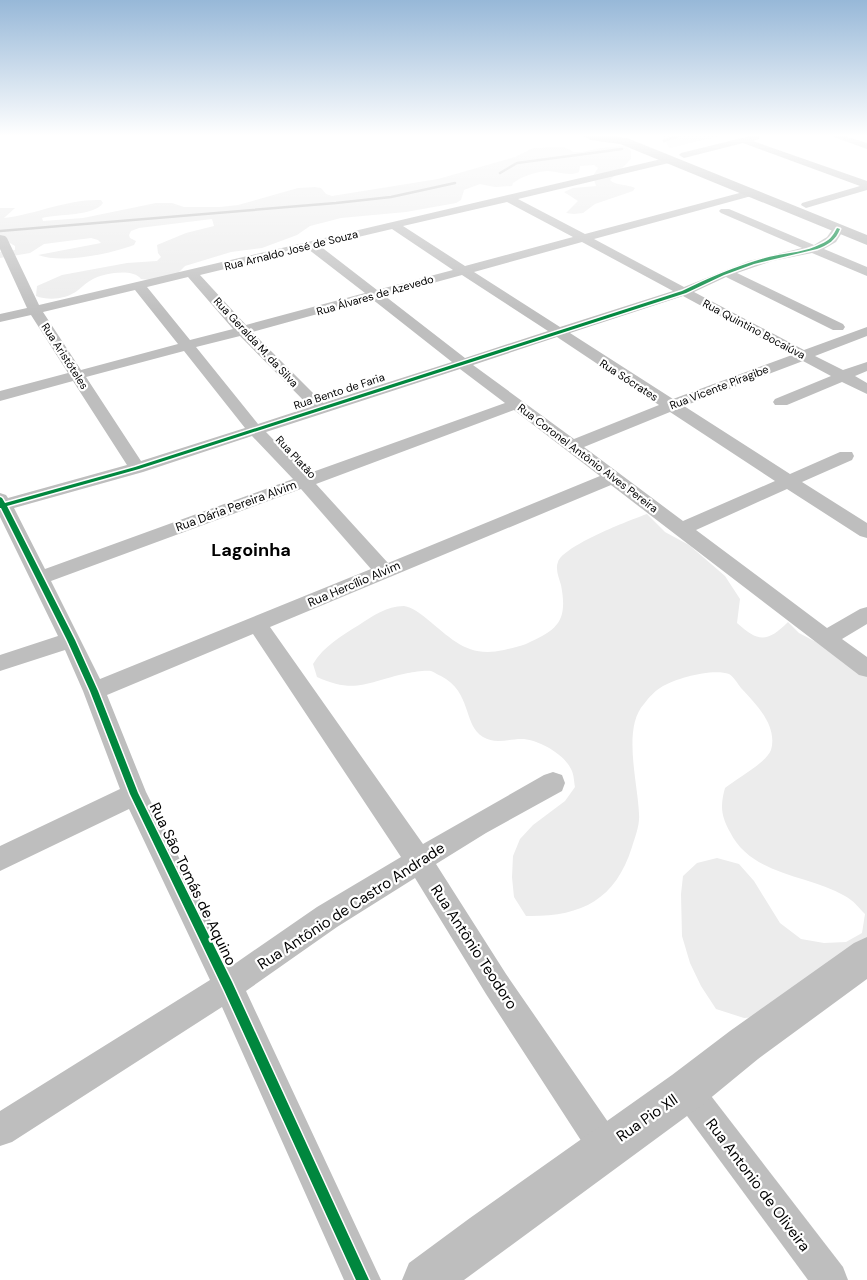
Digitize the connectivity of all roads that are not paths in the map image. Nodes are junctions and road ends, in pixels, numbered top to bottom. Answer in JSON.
{"nodes":[{"id":1,"x":518,"y":196,"type":"edge"},
{"id":2,"x":741,"y":196,"type":"edge"},
{"id":3,"x":758,"y":196,"type":"edge"},
{"id":4,"x":783,"y":196,"type":"edge"},
{"id":5,"x":836,"y":196,"type":"edge"},
{"id":6,"x":508,"y":198,"type":"junction"},
{"id":7,"x":806,"y":205,"type":"junction"},
{"id":8,"x":725,"y":210,"type":"dead end"},
{"id":9,"x":393,"y":225,"type":"junction"},
{"id":10,"x":867,"y":228,"type":"edge"},
{"id":11,"x":838,"y":229,"type":"junction"},
{"id":12,"x":1,"y":238,"type":"edge"},
{"id":13,"x":585,"y":239,"type":"junction"},
{"id":14,"x":867,"y":240,"type":"edge"},
{"id":15,"x":311,"y":245,"type":"junction"},
{"id":16,"x":815,"y":248,"type":"junction"},
{"id":17,"x":461,"y":271,"type":"junction"},
{"id":18,"x":867,"y":272,"type":"edge"},
{"id":19,"x":728,"y":273,"type":"junction"},
{"id":20,"x":192,"y":274,"type":"junction"},
{"id":21,"x":139,"y":286,"type":"junction"},
{"id":22,"x":684,"y":292,"type":"junction"},
{"id":23,"x":374,"y":296,"type":"junction"},
{"id":24,"x":35,"y":310,"type":"junction"},
{"id":25,"x":0,"y":318,"type":"edge"},
{"id":26,"x":838,"y":327,"type":"dead end"},
{"id":27,"x":243,"y":331,"type":"junction"},
{"id":28,"x":867,"y":331,"type":"edge"},
{"id":29,"x":556,"y":332,"type":"junction"},
{"id":30,"x":186,"y":346,"type":"junction"},
{"id":31,"x":802,"y":354,"type":"junction"},
{"id":32,"x":462,"y":363,"type":"junction"},
{"id":33,"x":867,"y":366,"type":"edge"},
{"id":34,"x":77,"y":375,"type":"junction"},
{"id":35,"x":841,"y":375,"type":"junction"},
{"id":36,"x":867,"y":389,"type":"edge"},
{"id":37,"x":0,"y":396,"type":"edge"},
{"id":38,"x":781,"y":402,"type":"dead end"},
{"id":39,"x":517,"y":404,"type":"junction"},
{"id":40,"x":670,"y":406,"type":"junction"},
{"id":41,"x":320,"y":410,"type":"junction"},
{"id":42,"x":255,"y":430,"type":"junction"},
{"id":43,"x":572,"y":446,"type":"junction"},
{"id":44,"x":846,"y":456,"type":"dead end"},
{"id":45,"x":137,"y":468,"type":"junction"},
{"id":46,"x":614,"y":477,"type":"junction"},
{"id":47,"x":304,"y":481,"type":"junction"},
{"id":48,"x":788,"y":482,"type":"junction"},
{"id":49,"x":1,"y":503,"type":"edge"},
{"id":50,"x":681,"y":529,"type":"junction"},
{"id":51,"x":867,"y":532,"type":"edge"},
{"id":52,"x":384,"y":571,"type":"junction"},
{"id":53,"x":40,"y":578,"type":"junction"},
{"id":54,"x":867,"y":614,"type":"edge"},
{"id":55,"x":257,"y":624,"type":"junction"},
{"id":56,"x":826,"y":638,"type":"junction"},
{"id":57,"x":71,"y":640,"type":"junction"},
{"id":58,"x":0,"y":664,"type":"edge"},
{"id":59,"x":867,"y":669,"type":"edge"},
{"id":60,"x":94,"y":690,"type":"junction"},
{"id":61,"x":553,"y":783,"type":"dead end"},
{"id":62,"x":134,"y":794,"type":"junction"},
{"id":63,"x":0,"y":859,"type":"edge"},
{"id":64,"x":419,"y":861,"type":"junction"},
{"id":65,"x":867,"y":956,"type":"edge"},
{"id":66,"x":228,"y":986,"type":"junction"},
{"id":67,"x":687,"y":1090,"type":"junction"},
{"id":68,"x":0,"y":1130,"type":"edge"},
{"id":69,"x":605,"y":1147,"type":"junction"},
{"id":70,"x":363,"y":1280,"type":"edge"},
{"id":71,"x":426,"y":1280,"type":"edge"},
{"id":72,"x":830,"y":1280,"type":"edge"}],
"edges":[{"from":1,"to":6,"type":"street","name":"Rua Arnaldo José de Souza"},
{"from":2,"to":13,"type":"street","name":"Rua Álvares de Azevedo"},
{"from":3,"to":11,"type":"main road"},
{"from":4,"to":7,"type":"main road"},
{"from":5,"to":7,"type":"street"},
{"from":6,"to":9,"type":"street","name":"Rua Arnaldo José de Souza"},
{"from":6,"to":13,"type":"street","name":"Rua Quintino Bocaiúva"},
{"from":7,"to":10,"type":"main road"},
{"from":8,"to":16,"type":"street"},
{"from":9,"to":15,"type":"street","name":"Rua Arnaldo José de Souza"},
{"from":9,"to":17,"type":"street","name":"Rua Sócrates"},
{"from":11,"to":14,"type":"main road"},
{"from":11,"to":16,"type":"street","name":"Rua Bento de Faria"},
{"from":12,"to":24,"type":"street","name":"Rua Aristóteles"},
{"from":13,"to":17,"type":"street","name":"Rua Álvares de Azevedo"},
{"from":13,"to":22,"type":"street","name":"Rua Quintino Bocaiúva"},
{"from":15,"to":20,"type":"street","name":"Rua Arnaldo José de Souza"},
{"from":15,"to":23,"type":"street","name":"Rua Coronel Antônio Alves Pereira"},
{"from":16,"to":18,"type":"street"},
{"from":16,"to":19,"type":"street","name":"Rua Bento de Faria"},
{"from":17,"to":23,"type":"street","name":"Rua Álvares de Azevedo"},
{"from":17,"to":29,"type":"street","name":"Rua Sócrates"},
{"from":19,"to":22,"type":"street","name":"Rua Bento de Faria"},
{"from":19,"to":26,"type":"street"},
{"from":20,"to":21,"type":"street","name":"Rua Arnaldo José de Souza"},
{"from":20,"to":27,"type":"street","name":"Rua Geralda M. da Silva"},
{"from":21,"to":24,"type":"street","name":"Rua Arnaldo José de Souza"},
{"from":21,"to":30,"type":"street","name":"Rua Platão"},
{"from":22,"to":29,"type":"street","name":"Rua Bento de Faria"},
{"from":22,"to":31,"type":"street","name":"Rua Quintino Bocaiúva"},
{"from":23,"to":27,"type":"street","name":"Rua Álvares de Azevedo"},
{"from":23,"to":32,"type":"street","name":"Rua Coronel Antônio Alves Pereira"},
{"from":24,"to":25,"type":"street","name":"Rua Arnaldo José de Souza"},
{"from":24,"to":34,"type":"street","name":"Rua Aristóteles"},
{"from":27,"to":30,"type":"street","name":"Rua Álvares de Azevedo"},
{"from":27,"to":41,"type":"street","name":"Rua Geralda M. da Silva"},
{"from":28,"to":31,"type":"street","name":"Rua Vicente Piragibe"},
{"from":29,"to":32,"type":"street","name":"Rua Bento de Faria"},
{"from":29,"to":40,"type":"street","name":"Rua Sócrates"},
{"from":30,"to":34,"type":"street","name":"Rua Álvares de Azevedo"},
{"from":30,"to":42,"type":"street","name":"Rua Platão"},
{"from":31,"to":35,"type":"street","name":"Rua Quintino Bocaiúva"},
{"from":31,"to":40,"type":"street","name":"Rua Vicente Piragibe"},
{"from":32,"to":39,"type":"street","name":"Rua Coronel Antônio Alves Pereira"},
{"from":32,"to":41,"type":"street","name":"Rua Bento de Faria"},
{"from":33,"to":35,"type":"street"},
{"from":34,"to":37,"type":"street","name":"Rua Álvares de Azevedo"},
{"from":34,"to":45,"type":"street","name":"Rua Aristóteles"},
{"from":35,"to":36,"type":"street","name":"Rua Quintino Bocaiúva"},
{"from":35,"to":38,"type":"street"},
{"from":39,"to":43,"type":"street","name":"Rua Coronel Antônio Alves Pereira"},
{"from":39,"to":47,"type":"street","name":"Rua Dária Pereira Alvim"},
{"from":40,"to":43,"type":"street","name":"Rua Vicente Piragibe"},
{"from":40,"to":48,"type":"street","name":"Rua Sócrates"},
{"from":41,"to":42,"type":"street","name":"Rua Bento de Faria"},
{"from":42,"to":45,"type":"street","name":"Rua Bento de Faria"},
{"from":42,"to":47,"type":"street","name":"Rua Platão"},
{"from":43,"to":46,"type":"street","name":"Rua Coronel Antônio Alves Pereira"},
{"from":44,"to":48,"type":"street"},
{"from":45,"to":49,"type":"street","name":"Rua Bento de Faria"},
{"from":46,"to":50,"type":"street","name":"Rua Coronel Antônio Alves Pereira"},
{"from":46,"to":52,"type":"street","name":"Rua Hercílio Alvim"},
{"from":47,"to":52,"type":"street","name":"Rua Platão"},
{"from":47,"to":53,"type":"street","name":"Rua Dária Pereira Alvim"},
{"from":48,"to":50,"type":"street"},
{"from":48,"to":51,"type":"street","name":"Rua Sócrates"},
{"from":49,"to":53,"type":"street","name":"Rua São Tomás de Aquino"},
{"from":50,"to":56,"type":"street","name":"Rua Coronel Antônio Alves Pereira"},
{"from":52,"to":55,"type":"street","name":"Rua Hercílio Alvim"},
{"from":53,"to":57,"type":"street","name":"Rua São Tomás de Aquino"},
{"from":54,"to":56,"type":"street"},
{"from":55,"to":60,"type":"street","name":"Rua Hercílio Alvim"},
{"from":55,"to":64,"type":"street","name":"Rua Antônio Teodoro"},
{"from":56,"to":59,"type":"street","name":"Rua Coronel Antônio Alves Pereira"},
{"from":57,"to":58,"type":"street"},
{"from":57,"to":60,"type":"street","name":"Rua São Tomás de Aquino"},
{"from":60,"to":62,"type":"street","name":"Rua São Tomás de Aquino"},
{"from":61,"to":64,"type":"street","name":"Rua Antônio de Castro Andrade"},
{"from":62,"to":63,"type":"street"},
{"from":62,"to":66,"type":"street","name":"Rua São Tomás de Aquino"},
{"from":64,"to":66,"type":"street","name":"Rua Antônio de Castro Andrade"},
{"from":64,"to":69,"type":"street","name":"Rua Antônio Teodoro"},
{"from":65,"to":67,"type":"street","name":"Rua Pio Xll"},
{"from":66,"to":68,"type":"street","name":"Rua Antônio de Castro Andrade"},
{"from":66,"to":70,"type":"street","name":"Rua São Tomás de Aquino"},
{"from":67,"to":69,"type":"street","name":"Rua Pio Xll"},
{"from":67,"to":72,"type":"street","name":"Rua Antonio de Oliveira"},
{"from":69,"to":71,"type":"street","name":"Rua Pio Xll"}]}
